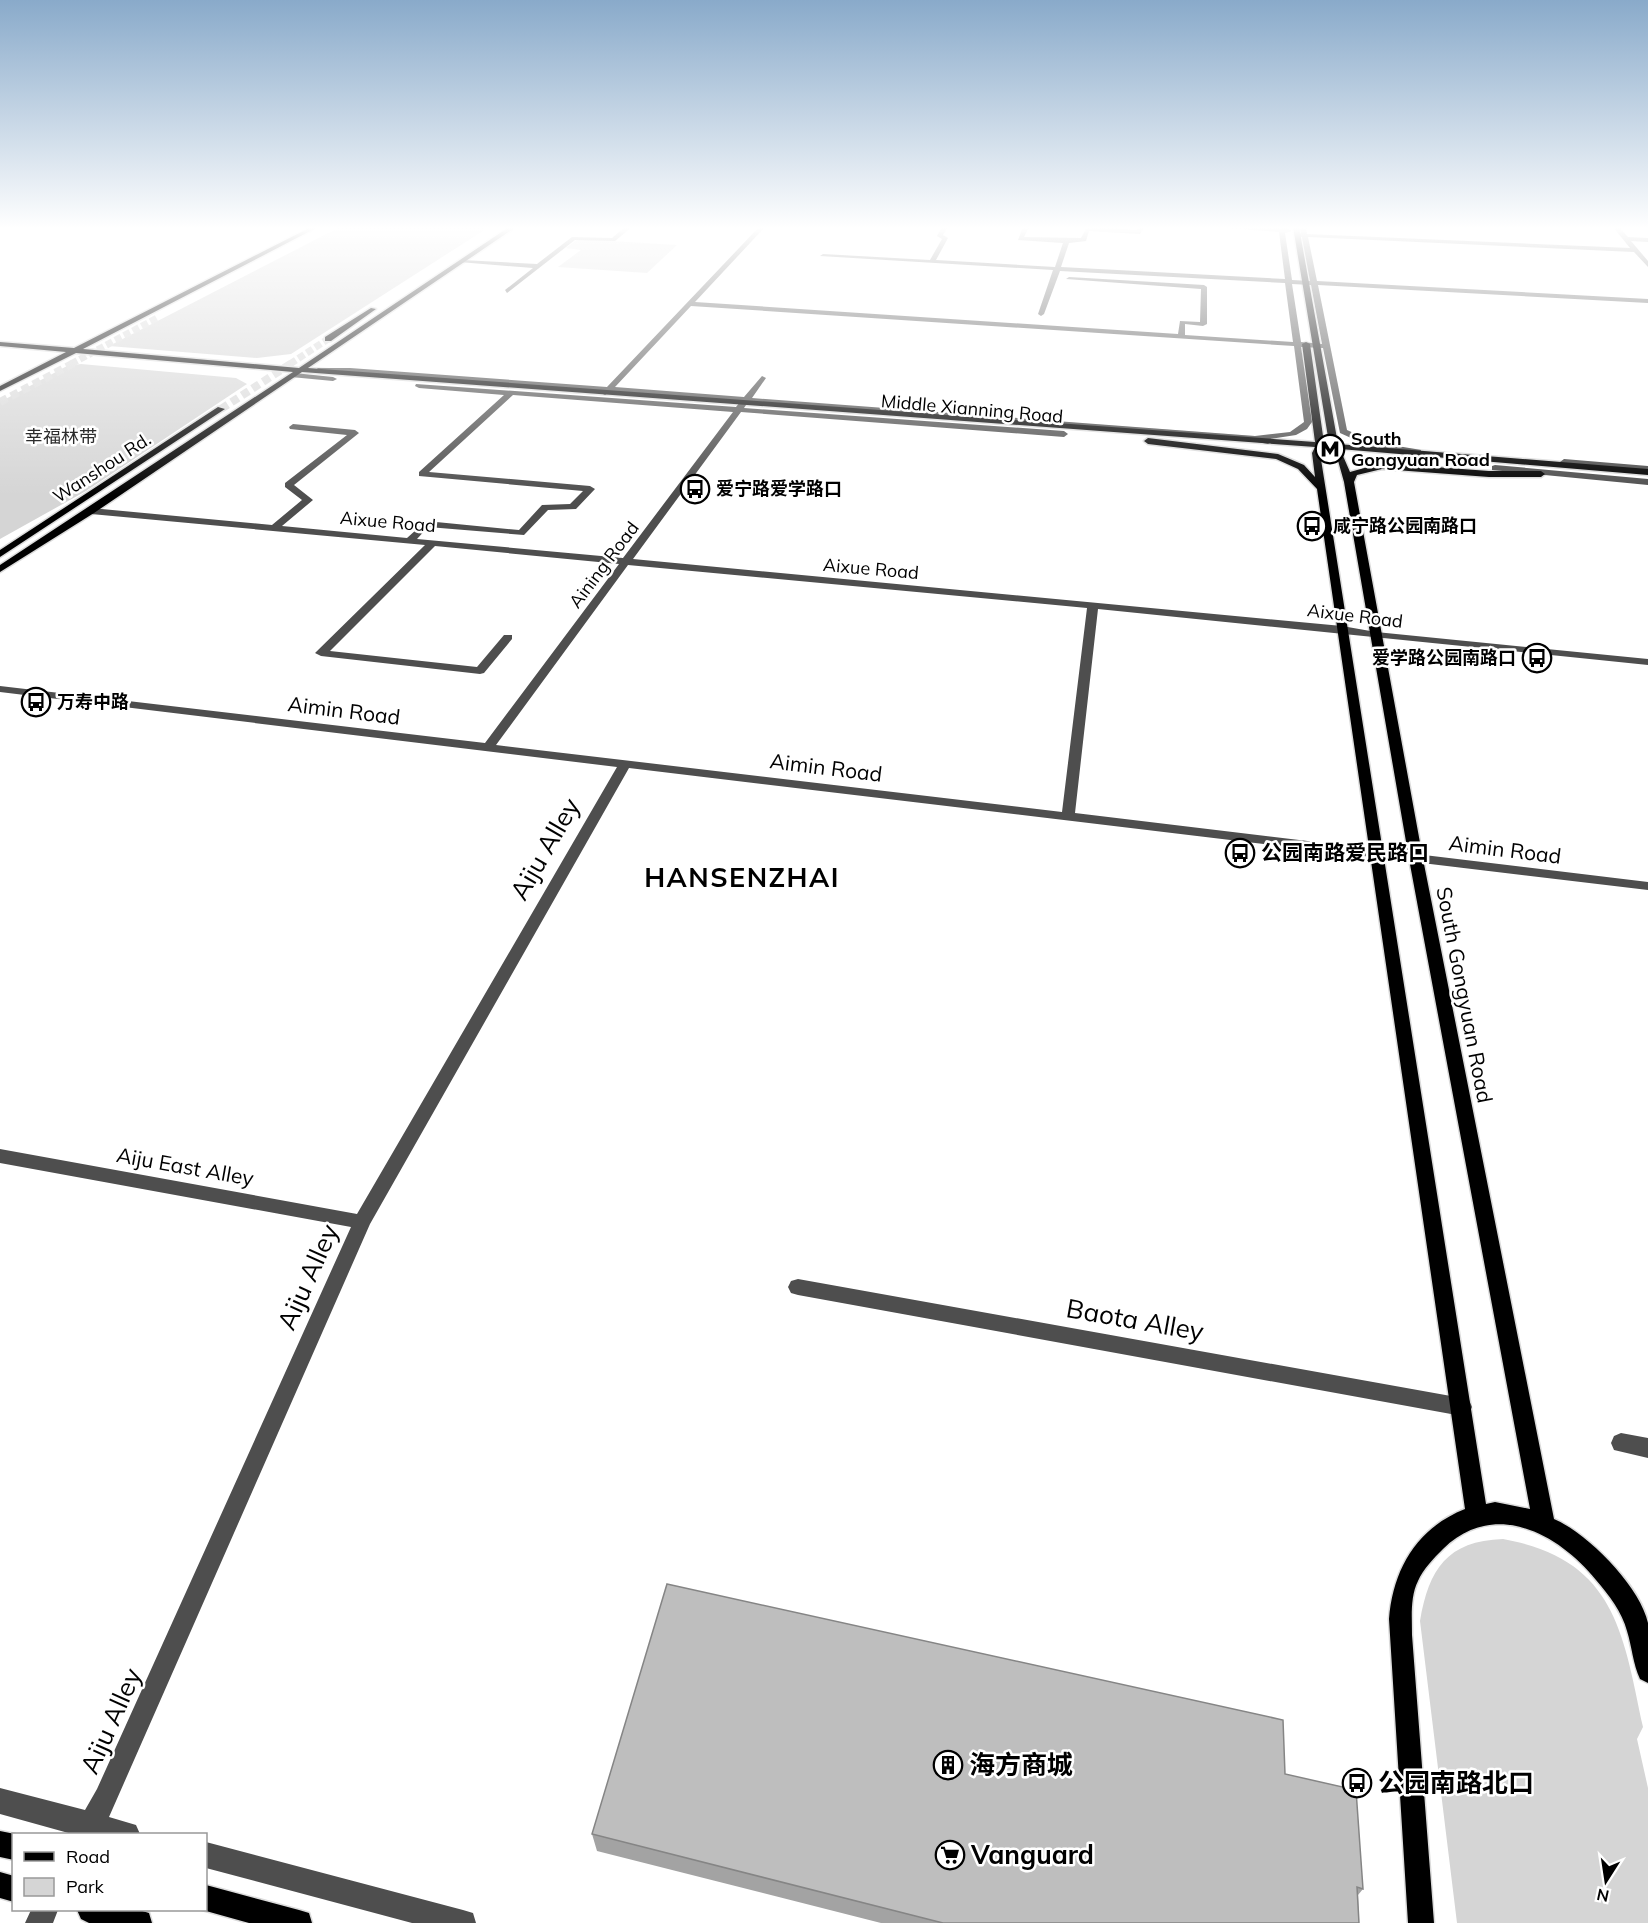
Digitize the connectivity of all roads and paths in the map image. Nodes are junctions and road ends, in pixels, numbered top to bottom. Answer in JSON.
{"nodes":[{"id":1,"x":141,"y":317,"type":"edge"},
{"id":2,"x":361,"y":317,"type":"edge"},
{"id":3,"x":380,"y":317,"type":"edge"},
{"id":4,"x":677,"y":317,"type":"edge"},
{"id":5,"x":885,"y":317,"type":"edge"},
{"id":6,"x":1203,"y":317,"type":"edge"},
{"id":7,"x":1299,"y":317,"type":"edge"},
{"id":8,"x":1307,"y":317,"type":"edge"},
{"id":9,"x":1320,"y":317,"type":"edge"},
{"id":10,"x":1181,"y":336,"type":"junction"},
{"id":11,"x":328,"y":339,"type":"tunnel mouth"},
{"id":12,"x":1302,"y":344,"type":"junction"},
{"id":13,"x":0,"y":345,"type":"edge"},
{"id":14,"x":1316,"y":345,"type":"junction"},
{"id":15,"x":1326,"y":346,"type":"junction"},
{"id":16,"x":74,"y":350,"type":"junction"},
{"id":17,"x":0,"y":352,"type":"edge"},
{"id":18,"x":61,"y":357,"type":"junction"},
{"id":19,"x":303,"y":368,"type":"junction"},
{"id":20,"x":294,"y":375,"type":"junction"},
{"id":21,"x":762,"y":378,"type":"dead end"},
{"id":22,"x":0,"y":389,"type":"edge"},
{"id":23,"x":511,"y":393,"type":"junction"},
{"id":24,"x":604,"y":394,"type":"junction"},
{"id":25,"x":741,"y":405,"type":"junction"},
{"id":26,"x":221,"y":409,"type":"tunnel mouth"},
{"id":27,"x":292,"y":427,"type":"dead end"},
{"id":28,"x":1064,"y":434,"type":"joint"},
{"id":29,"x":1247,"y":436,"type":"junction"},
{"id":30,"x":1136,"y":439,"type":"junction"},
{"id":31,"x":1268,"y":441,"type":"junction"},
{"id":32,"x":1318,"y":449,"type":"junction"},
{"id":33,"x":1337,"y":452,"type":"junction"},
{"id":34,"x":1444,"y":455,"type":"junction"},
{"id":35,"x":1495,"y":468,"type":"junction"},
{"id":36,"x":1648,"y":470,"type":"edge"},
{"id":37,"x":1540,"y":474,"type":"junction"},
{"id":38,"x":1648,"y":477,"type":"edge"},
{"id":39,"x":1349,"y":482,"type":"junction"},
{"id":40,"x":1648,"y":482,"type":"edge"},
{"id":41,"x":1321,"y":488,"type":"junction"},
{"id":42,"x":91,"y":511,"type":"junction"},
{"id":43,"x":274,"y":528,"type":"junction"},
{"id":44,"x":410,"y":541,"type":"junction"},
{"id":45,"x":433,"y":543,"type":"junction"},
{"id":46,"x":0,"y":554,"type":"edge"},
{"id":47,"x":628,"y":562,"type":"junction"},
{"id":48,"x":0,"y":569,"type":"edge"},
{"id":49,"x":1093,"y":606,"type":"junction"},
{"id":50,"x":1342,"y":629,"type":"junction"},
{"id":51,"x":1376,"y":635,"type":"junction"},
{"id":52,"x":508,"y":637,"type":"dead end"},
{"id":53,"x":1648,"y":662,"type":"edge"},
{"id":54,"x":0,"y":689,"type":"edge"},
{"id":55,"x":488,"y":747,"type":"junction"},
{"id":56,"x":625,"y":764,"type":"junction"},
{"id":57,"x":1068,"y":817,"type":"junction"},
{"id":58,"x":1379,"y":855,"type":"junction"},
{"id":59,"x":1416,"y":859,"type":"junction"},
{"id":60,"x":1648,"y":886,"type":"edge"},
{"id":61,"x":0,"y":1156,"type":"edge"},
{"id":62,"x":362,"y":1222,"type":"junction"},
{"id":63,"x":798,"y":1287,"type":"dead end"},
{"id":64,"x":1462,"y":1407,"type":"junction"},
{"id":65,"x":1621,"y":1443,"type":"dead end"},
{"id":66,"x":1648,"y":1448,"type":"edge"},
{"id":67,"x":1478,"y":1514,"type":"junction"},
{"id":68,"x":1544,"y":1524,"type":"junction"},
{"id":69,"x":1648,"y":1671,"type":"edge"},
{"id":70,"x":0,"y":1801,"type":"edge"},
{"id":71,"x":88,"y":1830,"type":"edge"},
{"id":72,"x":118,"y":1833,"type":"edge"},
{"id":73,"x":207,"y":1855,"type":"edge"},
{"id":74,"x":207,"y":1898,"type":"edge"},
{"id":75,"x":94,"y":1911,"type":"edge"},
{"id":76,"x":139,"y":1923,"type":"edge"},
{"id":77,"x":299,"y":1923,"type":"edge"},
{"id":78,"x":463,"y":1923,"type":"edge"},
{"id":79,"x":1421,"y":1923,"type":"edge"}],
"edges":[{"from":1,"to":16,"type":"main road"},
{"from":2,"to":11,"type":"main road"},
{"from":3,"to":19,"type":"main road"},
{"from":4,"to":24,"type":"street"},
{"from":5,"to":10,"type":"street"},
{"from":6,"to":10,"type":"street"},
{"from":7,"to":12,"type":"street"},
{"from":8,"to":14,"type":"main road","name":"South Gongyuan Road"},
{"from":9,"to":15,"type":"street"},
{"from":10,"to":12,"type":"street"},
{"from":12,"to":14,"type":"street"},
{"from":12,"to":29,"type":"street"},
{"from":12,"to":32,"type":"main road"},
{"from":13,"to":16,"type":"main road","name":"Middle Xianning Road"},
{"from":14,"to":15,"type":"street"},
{"from":14,"to":33,"type":"main road","name":"South Gongyuan Road"},
{"from":15,"to":34,"type":"street"},
{"from":16,"to":18,"type":"main road"},
{"from":16,"to":19,"type":"main road","name":"Middle Xianning Road"},
{"from":17,"to":18,"type":"main road","name":"Middle Xianning Road"},
{"from":18,"to":20,"type":"main road","name":"Middle Xianning Road"},
{"from":18,"to":22,"type":"main road"},
{"from":19,"to":20,"type":"main road"},
{"from":19,"to":24,"type":"main road","name":"Middle Xianning Road"},
{"from":20,"to":23,"type":"street"},
{"from":20,"to":24,"type":"main road","name":"Middle Xianning Road"},
{"from":20,"to":42,"type":"main road"},
{"from":21,"to":25,"type":"street","name":"Aining Road"},
{"from":23,"to":24,"type":"street"},
{"from":23,"to":44,"type":"street"},
{"from":24,"to":25,"type":"main road","name":"Middle Xianning Road"},
{"from":25,"to":28,"type":"street"},
{"from":25,"to":29,"type":"street"},
{"from":25,"to":31,"type":"main road","name":"Middle Xianning Road"},
{"from":25,"to":47,"type":"street","name":"Aining Road"},
{"from":26,"to":46,"type":"main road","name":"Wanshou Rd."},
{"from":27,"to":43,"type":"street"},
{"from":28,"to":30,"type":"main road","name":"Middle Xianning Road"},
{"from":29,"to":31,"type":"street"},
{"from":30,"to":32,"type":"main road","name":"Middle Xianning Road"},
{"from":30,"to":41,"type":"main road"},
{"from":31,"to":32,"type":"main road","name":"Middle Xianning Road"},
{"from":32,"to":33,"type":"main road","name":"Middle Xianning Road"},
{"from":32,"to":41,"type":"main road"},
{"from":33,"to":34,"type":"main road","name":"Middle Xianning Road"},
{"from":33,"to":35,"type":"main road","name":"Middle Xianning Road"},
{"from":33,"to":39,"type":"main road","name":"South Gongyuan Road"},
{"from":34,"to":36,"type":"main road","name":"Middle Xianning Road"},
{"from":35,"to":37,"type":"street"},
{"from":35,"to":38,"type":"main road","name":"Middle Xianning Road"},
{"from":37,"to":39,"type":"main road"},
{"from":37,"to":40,"type":"street"},
{"from":39,"to":51,"type":"main road","name":"South Gongyuan Road"},
{"from":41,"to":50,"type":"main road"},
{"from":42,"to":43,"type":"street","name":"Aixue Road"},
{"from":42,"to":48,"type":"main road"},
{"from":43,"to":44,"type":"street","name":"Aixue Road"},
{"from":44,"to":45,"type":"street","name":"Aixue Road"},
{"from":45,"to":47,"type":"street","name":"Aixue Road"},
{"from":45,"to":52,"type":"street"},
{"from":47,"to":49,"type":"street","name":"Aixue Road"},
{"from":47,"to":55,"type":"street","name":"Aining Road"},
{"from":49,"to":50,"type":"street","name":"Aixue Road"},
{"from":49,"to":57,"type":"street"},
{"from":50,"to":51,"type":"street","name":"Aixue Road"},
{"from":50,"to":58,"type":"main road"},
{"from":51,"to":53,"type":"street","name":"Aixue Road"},
{"from":51,"to":59,"type":"main road","name":"South Gongyuan Road"},
{"from":54,"to":55,"type":"street","name":"Aimin Road"},
{"from":55,"to":56,"type":"street","name":"Aimin Road"},
{"from":56,"to":57,"type":"street","name":"Aimin Road"},
{"from":56,"to":62,"type":"street","name":"Aiju Alley"},
{"from":57,"to":58,"type":"street","name":"Aimin Road"},
{"from":58,"to":59,"type":"street","name":"Aimin Road"},
{"from":58,"to":64,"type":"main road"},
{"from":59,"to":60,"type":"street","name":"Aimin Road"},
{"from":59,"to":68,"type":"main road","name":"South Gongyuan Road"},
{"from":61,"to":62,"type":"street","name":"Aiju East Alley"},
{"from":62,"to":71,"type":"street","name":"Aiju Alley"},
{"from":63,"to":64,"type":"street","name":"Baota Alley"},
{"from":64,"to":67,"type":"main road"},
{"from":65,"to":66,"type":"street"},
{"from":67,"to":68,"type":"main road"},
{"from":67,"to":79,"type":"main road"},
{"from":68,"to":69,"type":"main road"},
{"from":70,"to":71,"type":"street"},
{"from":71,"to":72,"type":"street"},
{"from":73,"to":78,"type":"street"},
{"from":74,"to":77,"type":"main road"},
{"from":75,"to":76,"type":"main road"}]}
